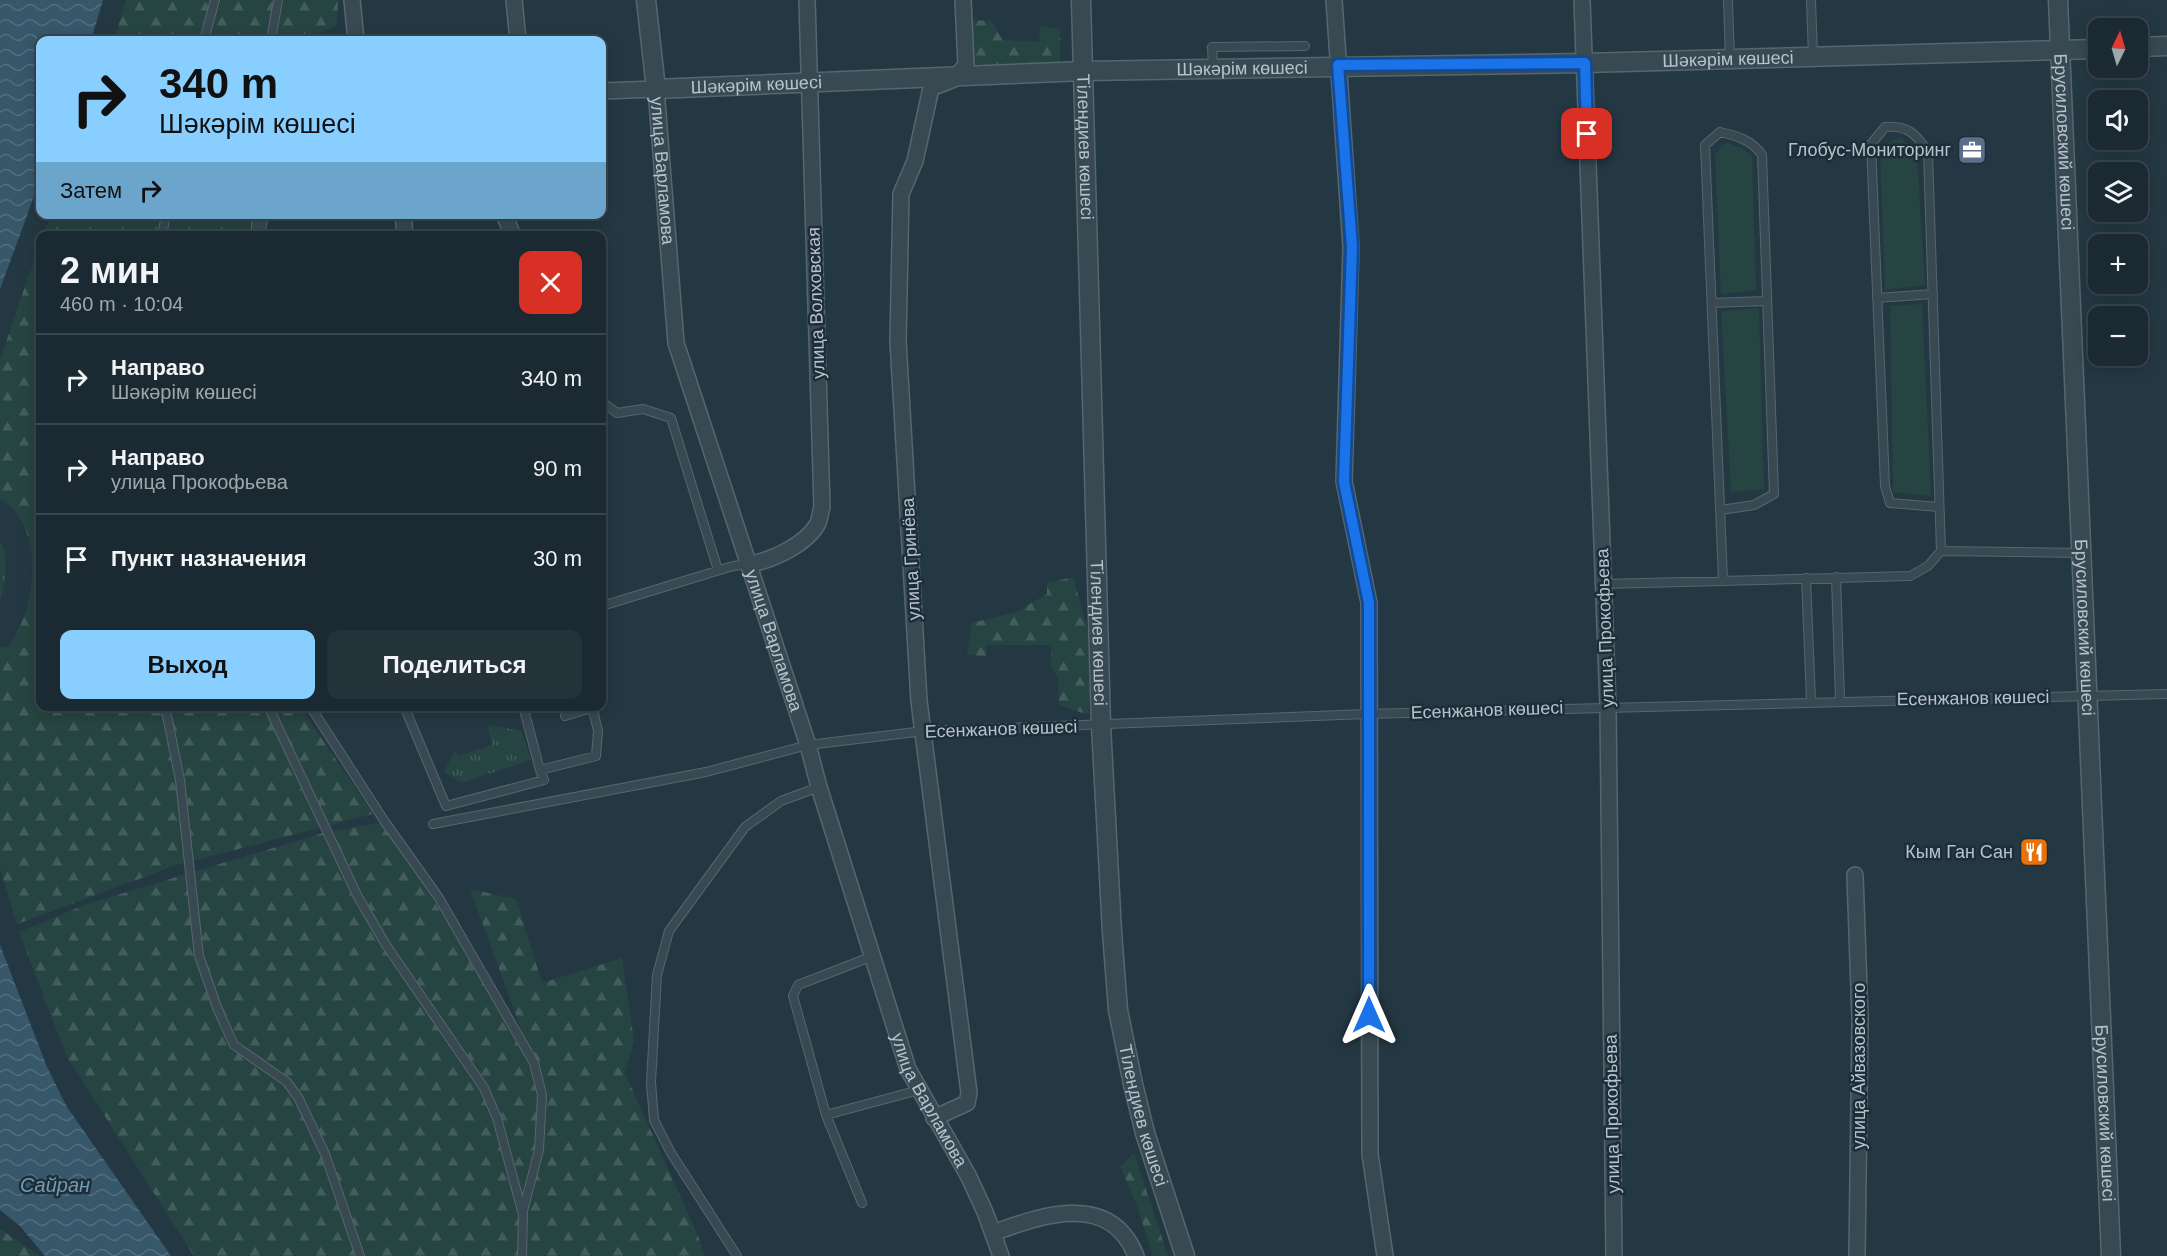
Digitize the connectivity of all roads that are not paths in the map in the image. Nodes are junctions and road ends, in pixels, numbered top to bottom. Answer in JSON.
{"nodes":[{"id":1,"x":215,"y":0,"type":"edge"},
{"id":2,"x":278,"y":0,"type":"edge"},
{"id":3,"x":352,"y":0,"type":"edge"},
{"id":4,"x":514,"y":0,"type":"edge"},
{"id":5,"x":646,"y":0,"type":"edge"},
{"id":6,"x":807,"y":0,"type":"edge"},
{"id":7,"x":963,"y":0,"type":"edge"},
{"id":8,"x":1081,"y":0,"type":"edge"},
{"id":9,"x":1334,"y":0,"type":"edge"},
{"id":10,"x":1582,"y":0,"type":"edge"},
{"id":11,"x":1728,"y":0,"type":"edge"},
{"id":12,"x":1811,"y":0,"type":"edge"},
{"id":13,"x":2058,"y":0,"type":"edge"},
{"id":14,"x":205,"y":36,"type":"edge"},
{"id":15,"x":272,"y":36,"type":"edge"},
{"id":16,"x":356,"y":36,"type":"edge"},
{"id":17,"x":518,"y":36,"type":"edge"},
{"id":18,"x":1305,"y":46,"type":"dead end"},
{"id":19,"x":2167,"y":46,"type":"edge"},
{"id":20,"x":2148,"y":47,"type":"edge"},
{"id":21,"x":2088,"y":50,"type":"edge"},
{"id":22,"x":2060,"y":51,"type":"junction"},
{"id":23,"x":1813,"y":56,"type":"junction"},
{"id":24,"x":1730,"y":60,"type":"junction"},
{"id":25,"x":1585,"y":63,"type":"junction"},
{"id":26,"x":1338,"y":65,"type":"junction"},
{"id":27,"x":1213,"y":68,"type":"junction"},
{"id":28,"x":1084,"y":71,"type":"junction"},
{"id":29,"x":954,"y":79,"type":"junction"},
{"id":30,"x":809,"y":83,"type":"junction"},
{"id":31,"x":656,"y":89,"type":"junction"},
{"id":32,"x":606,"y":91,"type":"edge"},
{"id":33,"x":1932,"y":294,"type":"junction"},
{"id":34,"x":1877,"y":298,"type":"junction"},
{"id":35,"x":1767,"y":301,"type":"junction"},
{"id":36,"x":1712,"y":303,"type":"junction"},
{"id":37,"x":606,"y":405,"type":"edge"},
{"id":38,"x":1939,"y":507,"type":"junction"},
{"id":39,"x":1721,"y":510,"type":"junction"},
{"id":40,"x":1941,"y":551,"type":"junction"},
{"id":41,"x":2082,"y":552,"type":"junction"},
{"id":42,"x":749,"y":564,"type":"junction"},
{"id":43,"x":718,"y":570,"type":"junction"},
{"id":44,"x":1836,"y":577,"type":"junction"},
{"id":45,"x":1806,"y":578,"type":"junction"},
{"id":46,"x":1723,"y":580,"type":"junction"},
{"id":47,"x":1603,"y":584,"type":"junction"},
{"id":48,"x":606,"y":605,"type":"edge"},
{"id":49,"x":2167,"y":694,"type":"edge"},
{"id":50,"x":2086,"y":695,"type":"junction"},
{"id":51,"x":1840,"y":700,"type":"junction"},
{"id":52,"x":1811,"y":701,"type":"junction"},
{"id":53,"x":1608,"y":707,"type":"junction"},
{"id":54,"x":166,"y":711,"type":"edge"},
{"id":55,"x":270,"y":711,"type":"edge"},
{"id":56,"x":313,"y":711,"type":"edge"},
{"id":57,"x":406,"y":711,"type":"edge"},
{"id":58,"x":524,"y":711,"type":"edge"},
{"id":59,"x":580,"y":711,"type":"edge"},
{"id":60,"x":593,"y":711,"type":"edge"},
{"id":61,"x":1367,"y":714,"type":"junction"},
{"id":62,"x":565,"y":716,"type":"dead end"},
{"id":63,"x":1101,"y":725,"type":"junction"},
{"id":64,"x":924,"y":731,"type":"junction"},
{"id":65,"x":808,"y":745,"type":"junction"},
{"id":66,"x":540,"y":770,"type":"junction"},
{"id":67,"x":819,"y":787,"type":"junction"},
{"id":68,"x":434,"y":824,"type":"dead end"},
{"id":69,"x":1855,"y":875,"type":"dead end"},
{"id":70,"x":873,"y":956,"type":"junction"},
{"id":71,"x":919,"y":1090,"type":"junction"},
{"id":72,"x":826,"y":1115,"type":"junction"},
{"id":73,"x":934,"y":1118,"type":"junction"},
{"id":74,"x":862,"y":1203,"type":"dead end"},
{"id":75,"x":522,"y":1211,"type":"junction"},
{"id":76,"x":993,"y":1233,"type":"junction"},
{"id":77,"x":360,"y":1256,"type":"edge"},
{"id":78,"x":522,"y":1256,"type":"edge"},
{"id":79,"x":737,"y":1256,"type":"edge"},
{"id":80,"x":1001,"y":1256,"type":"edge"},
{"id":81,"x":1136,"y":1256,"type":"edge"},
{"id":82,"x":1185,"y":1256,"type":"edge"},
{"id":83,"x":1385,"y":1256,"type":"edge"},
{"id":84,"x":1614,"y":1256,"type":"edge"},
{"id":85,"x":1857,"y":1256,"type":"edge"},
{"id":86,"x":2111,"y":1256,"type":"edge"}],
"edges":[{"from":1,"to":14,"type":"lane"},
{"from":2,"to":15,"type":"lane"},
{"from":3,"to":16,"type":"street"},
{"from":4,"to":17,"type":"street"},
{"from":5,"to":31,"type":"street","name":"улица Варламова"},
{"from":6,"to":30,"type":"street","name":"улица Волховская"},
{"from":7,"to":29,"type":"street"},
{"from":8,"to":28,"type":"street","name":"Тілендиев көшесі"},
{"from":9,"to":26,"type":"street"},
{"from":10,"to":25,"type":"street","name":"улица Прокофьева"},
{"from":11,"to":24,"type":"lane"},
{"from":12,"to":23,"type":"lane"},
{"from":13,"to":22,"type":"street","name":"Брусиловский көшесі"},
{"from":18,"to":27,"type":"lane"},
{"from":19,"to":20,"type":"street"},
{"from":21,"to":22,"type":"street","name":"Шәкәрім көшесі"},
{"from":22,"to":23,"type":"street","name":"Шәкәрім көшесі"},
{"from":22,"to":41,"type":"street","name":"Брусиловский көшесі"},
{"from":23,"to":24,"type":"street","name":"Шәкәрім көшесі"},
{"from":24,"to":25,"type":"street","name":"Шәкәрім көшесі"},
{"from":25,"to":26,"type":"street","name":"Шәкәрім көшесі"},
{"from":25,"to":47,"type":"street","name":"улица Прокофьева"},
{"from":26,"to":27,"type":"street","name":"Шәкәрім көшесі"},
{"from":26,"to":61,"type":"street"},
{"from":27,"to":28,"type":"street","name":"Шәкәрім көшесі"},
{"from":28,"to":29,"type":"street","name":"Шәкәрім көшесі"},
{"from":28,"to":63,"type":"street","name":"Тілендиев көшесі"},
{"from":29,"to":30,"type":"street","name":"Шәкәрім көшесі"},
{"from":29,"to":64,"type":"street","name":"улица Гринёва"},
{"from":30,"to":31,"type":"street","name":"Шәкәрім көшесі"},
{"from":30,"to":42,"type":"street","name":"улица Волховская"},
{"from":31,"to":32,"type":"street","name":"Шәкәрім көшесі"},
{"from":31,"to":42,"type":"street","name":"улица Варламова"},
{"from":33,"to":34,"type":"lane"},
{"from":33,"to":34,"type":"lane"},
{"from":33,"to":38,"type":"lane"},
{"from":34,"to":38,"type":"lane"},
{"from":35,"to":36,"type":"lane"},
{"from":35,"to":36,"type":"lane"},
{"from":35,"to":39,"type":"lane"},
{"from":36,"to":39,"type":"lane"},
{"from":37,"to":43,"type":"lane"},
{"from":38,"to":40,"type":"lane"},
{"from":39,"to":46,"type":"lane"},
{"from":40,"to":41,"type":"lane"},
{"from":40,"to":44,"type":"lane"},
{"from":41,"to":50,"type":"street","name":"Брусиловский көшесі"},
{"from":42,"to":43,"type":"lane"},
{"from":42,"to":65,"type":"street","name":"улица Варламова"},
{"from":43,"to":48,"type":"lane"},
{"from":44,"to":45,"type":"lane"},
{"from":44,"to":51,"type":"lane"},
{"from":45,"to":46,"type":"lane"},
{"from":45,"to":52,"type":"lane"},
{"from":46,"to":47,"type":"lane"},
{"from":47,"to":53,"type":"street","name":"улица Прокофьева"},
{"from":49,"to":50,"type":"lane","name":"Есенжанов көшесі"},
{"from":50,"to":51,"type":"lane","name":"Есенжанов көшесі"},
{"from":50,"to":86,"type":"street","name":"Брусиловский көшесі"},
{"from":51,"to":52,"type":"lane","name":"Есенжанов көшесі"},
{"from":52,"to":53,"type":"lane","name":"Есенжанов көшесі"},
{"from":53,"to":61,"type":"lane","name":"Есенжанов көшесі"},
{"from":53,"to":84,"type":"street","name":"улица Прокофьева"},
{"from":54,"to":77,"type":"lane"},
{"from":55,"to":75,"type":"lane"},
{"from":56,"to":75,"type":"lane"},
{"from":57,"to":66,"type":"lane"},
{"from":58,"to":66,"type":"lane"},
{"from":59,"to":62,"type":"lane"},
{"from":60,"to":66,"type":"lane"},
{"from":61,"to":63,"type":"lane","name":"Есенжанов көшесі"},
{"from":61,"to":83,"type":"street"},
{"from":63,"to":64,"type":"lane","name":"Есенжанов көшесі"},
{"from":63,"to":82,"type":"street","name":"Тілендиев көшесі"},
{"from":64,"to":65,"type":"lane","name":"Есенжанов көшесі"},
{"from":64,"to":73,"type":"street","name":"улица Гринёва"},
{"from":65,"to":67,"type":"street","name":"улица Варламова"},
{"from":65,"to":68,"type":"lane","name":"Есенжанов көшесі"},
{"from":67,"to":70,"type":"street","name":"улица Варламова"},
{"from":67,"to":79,"type":"lane"},
{"from":69,"to":85,"type":"street","name":"улица Айвазовского"},
{"from":70,"to":71,"type":"street","name":"улица Варламова"},
{"from":70,"to":72,"type":"lane"},
{"from":71,"to":72,"type":"lane"},
{"from":71,"to":73,"type":"street","name":"улица Варламова"},
{"from":72,"to":74,"type":"lane"},
{"from":73,"to":76,"type":"street","name":"улица Варламова"},
{"from":75,"to":78,"type":"lane"},
{"from":76,"to":80,"type":"street","name":"улица Варламова"},
{"from":76,"to":81,"type":"street"}]}
